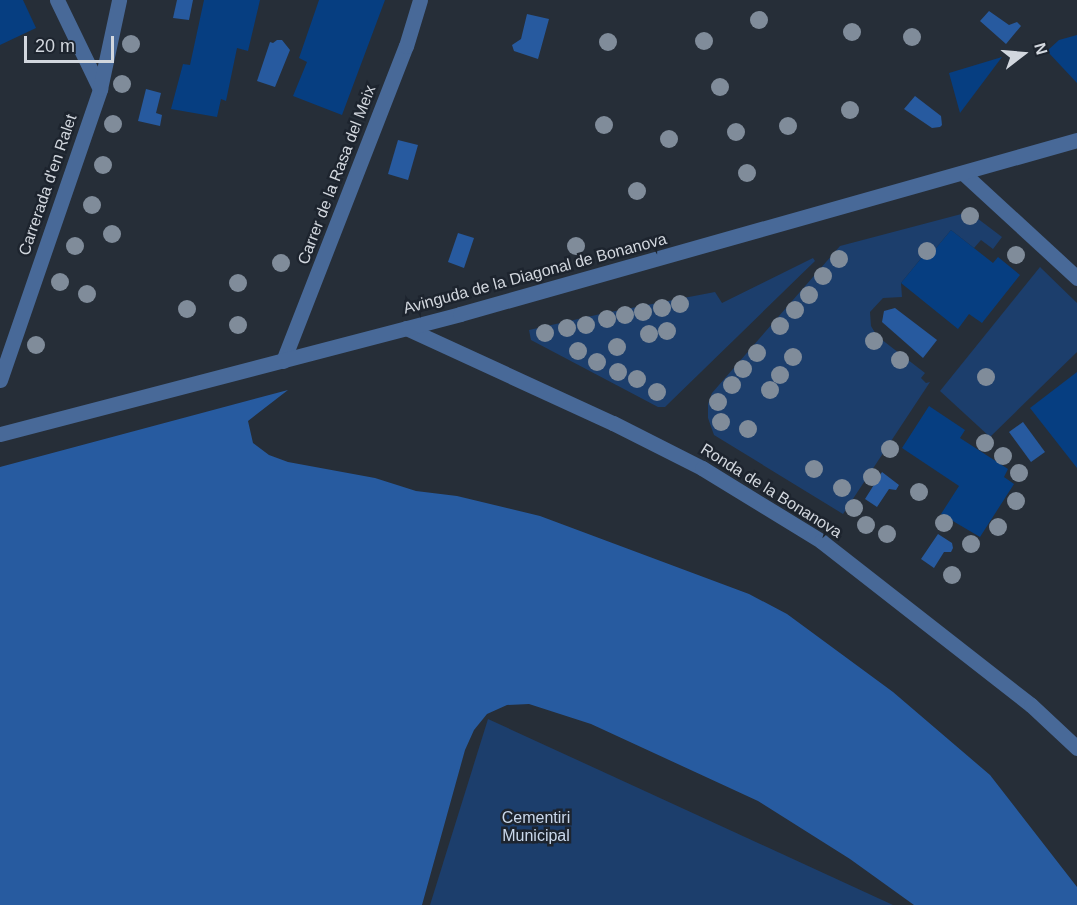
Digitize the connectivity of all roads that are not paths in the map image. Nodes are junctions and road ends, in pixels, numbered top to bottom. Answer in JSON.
{"nodes":[{"id":1,"x":57,"y":0,"type":"edge"},
{"id":2,"x":119,"y":0,"type":"edge"},
{"id":3,"x":420,"y":0,"type":"edge"},
{"id":4,"x":100,"y":89,"type":"junction"},
{"id":5,"x":1077,"y":140,"type":"edge"},
{"id":6,"x":963,"y":173,"type":"junction"},
{"id":7,"x":1077,"y":278,"type":"edge"},
{"id":8,"x":406,"y":328,"type":"junction"},
{"id":9,"x":283,"y":361,"type":"junction"},
{"id":10,"x":0,"y":380,"type":"edge"},
{"id":11,"x":0,"y":434,"type":"edge"},
{"id":12,"x":1077,"y":748,"type":"edge"}],
"edges":[{"from":1,"to":4,"type":"street"},
{"from":2,"to":4,"type":"street","name":"Carrerada d'en Ralet"},
{"from":3,"to":9,"type":"street","name":"Carrer de la Rasa del Meix"},
{"from":4,"to":10,"type":"street","name":"Carrerada d'en Ralet"},
{"from":5,"to":6,"type":"street","name":"Avinguda de la Diagonal de Bonanova"},
{"from":6,"to":7,"type":"street"},
{"from":6,"to":8,"type":"street","name":"Avinguda de la Diagonal de Bonanova"},
{"from":8,"to":9,"type":"street","name":"Avinguda de la Diagonal de Bonanova"},
{"from":8,"to":12,"type":"street","name":"Ronda de la Bonanova"},
{"from":9,"to":11,"type":"street","name":"Avinguda de la Diagonal de Bonanova"}]}
